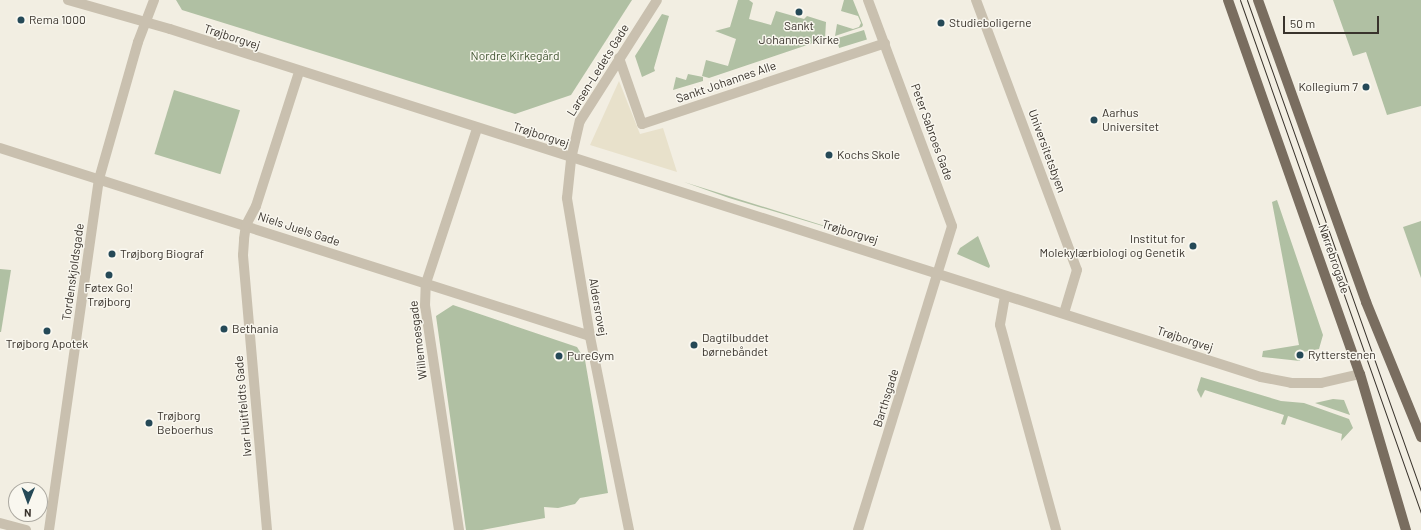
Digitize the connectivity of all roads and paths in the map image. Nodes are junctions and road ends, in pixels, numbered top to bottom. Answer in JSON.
{"nodes":[{"id":1,"x":68,"y":0,"type":"edge"},
{"id":2,"x":154,"y":0,"type":"edge"},
{"id":3,"x":657,"y":0,"type":"edge"},
{"id":4,"x":868,"y":0,"type":"edge"},
{"id":5,"x":976,"y":0,"type":"edge"},
{"id":6,"x":1228,"y":0,"type":"edge"},
{"id":7,"x":1258,"y":0,"type":"edge"},
{"id":8,"x":145,"y":23,"type":"junction"},
{"id":9,"x":885,"y":43,"type":"junction"},
{"id":10,"x":619,"y":58,"type":"junction"},
{"id":11,"x":299,"y":72,"type":"junction"},
{"id":12,"x":477,"y":129,"type":"junction"},
{"id":13,"x":0,"y":148,"type":"edge"},
{"id":14,"x":571,"y":158,"type":"junction"},
{"id":15,"x":99,"y":179,"type":"junction"},
{"id":16,"x":246,"y":225,"type":"junction"},
{"id":17,"x":939,"y":274,"type":"junction"},
{"id":18,"x":426,"y":283,"type":"junction"},
{"id":19,"x":1005,"y":296,"type":"junction"},
{"id":20,"x":1064,"y":313,"type":"junction"},
{"id":21,"x":590,"y":336,"type":"junction"},
{"id":22,"x":1360,"y":374,"type":"junction"},
{"id":23,"x":1421,"y":437,"type":"edge"},
{"id":24,"x":0,"y":523,"type":"edge"},
{"id":25,"x":26,"y":530,"type":"edge"},
{"id":26,"x":49,"y":530,"type":"edge"},
{"id":27,"x":267,"y":530,"type":"edge"},
{"id":28,"x":459,"y":530,"type":"edge"},
{"id":29,"x":629,"y":530,"type":"edge"},
{"id":30,"x":858,"y":530,"type":"edge"},
{"id":31,"x":1056,"y":530,"type":"edge"},
{"id":32,"x":1406,"y":530,"type":"edge"}],
"edges":[{"from":1,"to":8,"type":"street","name":"Trøjborgvej"},
{"from":2,"to":8,"type":"street","name":"Tordenskjoldsgade"},
{"from":3,"to":10,"type":"street","name":"Larsen-Ledets Gade"},
{"from":4,"to":9,"type":"street","name":"Peter Sabroes Gade"},
{"from":5,"to":20,"type":"street","name":"Universitetsbyen"},
{"from":6,"to":22,"type":"main road","name":"Nørrebrogade"},
{"from":7,"to":23,"type":"main road","name":"Nørrebrogade"},
{"from":8,"to":11,"type":"street","name":"Trøjborgvej"},
{"from":8,"to":15,"type":"street","name":"Tordenskjoldsgade"},
{"from":9,"to":10,"type":"street","name":"Sankt Johannes Alle"},
{"from":9,"to":17,"type":"street","name":"Peter Sabroes Gade"},
{"from":10,"to":14,"type":"street","name":"Larsen-Ledets Gade"},
{"from":11,"to":12,"type":"street","name":"Trøjborgvej"},
{"from":11,"to":16,"type":"street","name":"Ivar Huitfeldts Gade"},
{"from":12,"to":14,"type":"street","name":"Trøjborgvej"},
{"from":12,"to":18,"type":"street","name":"Willemoesgade"},
{"from":13,"to":15,"type":"street","name":"Niels Juels Gade"},
{"from":14,"to":17,"type":"street","name":"Trøjborgvej"},
{"from":14,"to":21,"type":"street","name":"Aldersrovej"},
{"from":15,"to":16,"type":"street","name":"Niels Juels Gade"},
{"from":15,"to":26,"type":"street","name":"Tordenskjoldsgade"},
{"from":16,"to":18,"type":"street","name":"Niels Juels Gade"},
{"from":16,"to":27,"type":"street","name":"Ivar Huitfeldts Gade"},
{"from":17,"to":19,"type":"street","name":"Trøjborgvej"},
{"from":17,"to":30,"type":"street","name":"Barthsgade"},
{"from":18,"to":21,"type":"street","name":"Niels Juels Gade"},
{"from":18,"to":28,"type":"street","name":"Willemoesgade"},
{"from":19,"to":20,"type":"street","name":"Trøjborgvej"},
{"from":19,"to":31,"type":"street"},
{"from":20,"to":22,"type":"street","name":"Trøjborgvej"},
{"from":21,"to":29,"type":"street","name":"Aldersrovej"},
{"from":22,"to":32,"type":"main road","name":"Nørrebrogade"},
{"from":24,"to":25,"type":"street"}]}
